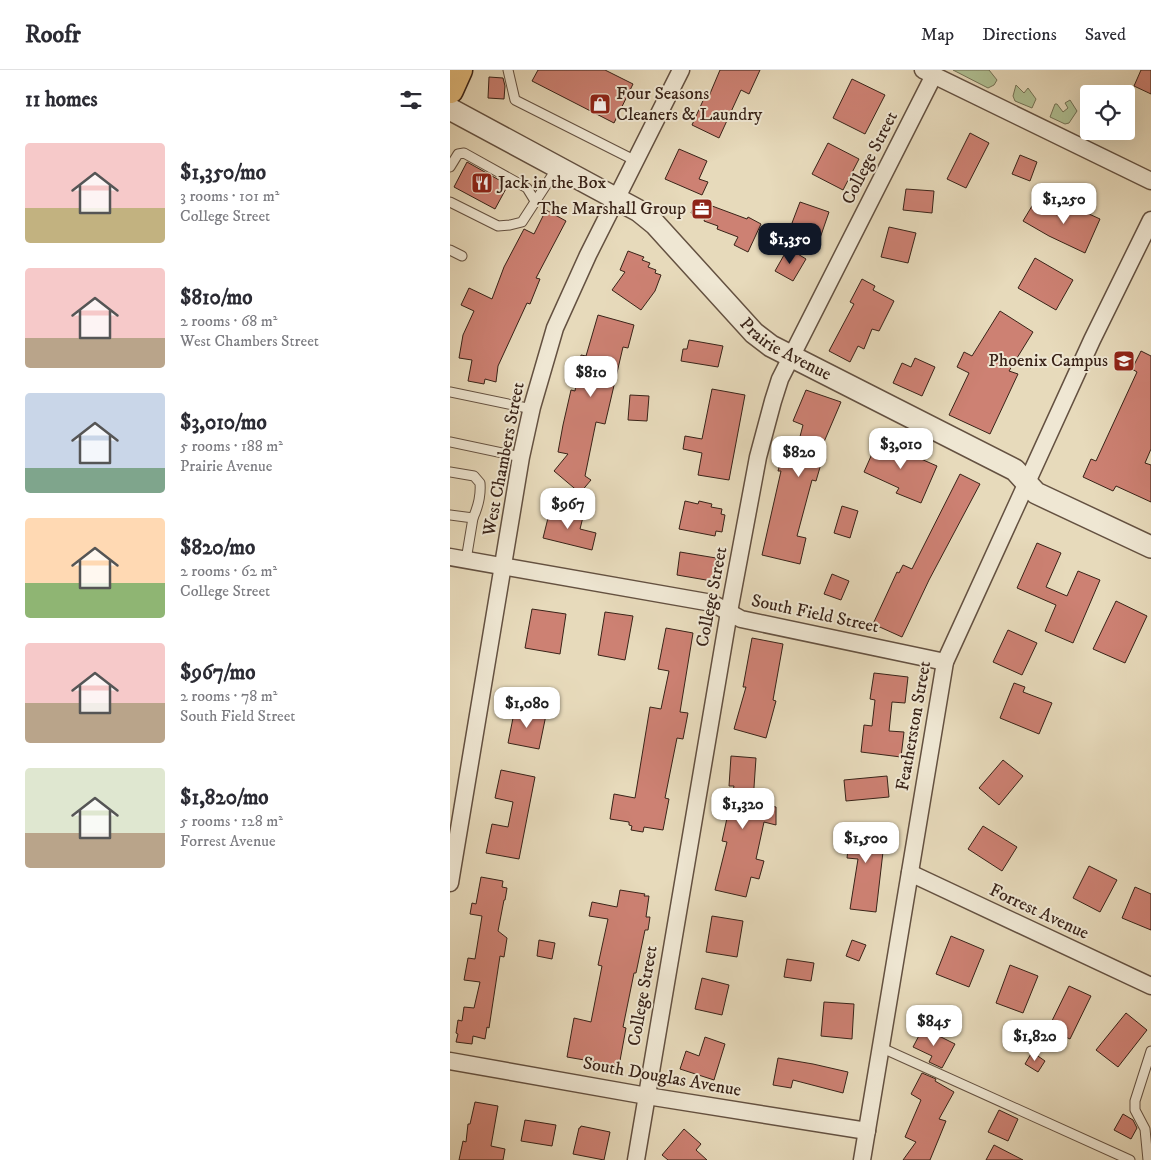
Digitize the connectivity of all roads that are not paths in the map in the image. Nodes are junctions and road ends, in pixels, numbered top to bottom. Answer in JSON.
{"nodes":[{"id":1,"x":460,"y":70,"type":"edge"},
{"id":2,"x":508,"y":70,"type":"edge"},
{"id":3,"x":681,"y":70,"type":"edge"},
{"id":4,"x":928,"y":72,"type":"edge"},
{"id":5,"x":450,"y":90,"type":"edge"},
{"id":6,"x":450,"y":109,"type":"edge"},
{"id":7,"x":636,"y":161,"type":"junction"},
{"id":8,"x":450,"y":167,"type":"edge"},
{"id":9,"x":558,"y":167,"type":"junction"},
{"id":10,"x":1151,"y":182,"type":"edge"},
{"id":11,"x":617,"y":198,"type":"junction"},
{"id":12,"x":535,"y":201,"type":"junction"},
{"id":13,"x":450,"y":202,"type":"edge"},
{"id":14,"x":1151,"y":220,"type":"edge"},
{"id":15,"x":450,"y":250,"type":"edge"},
{"id":16,"x":462,"y":256,"type":"dead end"},
{"id":17,"x":791,"y":358,"type":"junction"},
{"id":18,"x":450,"y":392,"type":"edge"},
{"id":19,"x":532,"y":409,"type":"junction"},
{"id":20,"x":450,"y":442,"type":"edge"},
{"id":21,"x":521,"y":457,"type":"junction"},
{"id":22,"x":450,"y":472,"type":"edge"},
{"id":23,"x":1026,"y":481,"type":"junction"},
{"id":24,"x":450,"y":515,"type":"edge"},
{"id":25,"x":473,"y":518,"type":"junction"},
{"id":26,"x":1151,"y":547,"type":"edge"},
{"id":27,"x":458,"y":559,"type":"edge"},
{"id":28,"x":504,"y":566,"type":"junction"},
{"id":29,"x":729,"y":612,"type":"junction"},
{"id":30,"x":944,"y":662,"type":"junction"},
{"id":31,"x":910,"y":873,"type":"junction"},
{"id":32,"x":450,"y":883,"type":"edge"},
{"id":33,"x":1151,"y":986,"type":"edge"},
{"id":34,"x":882,"y":1048,"type":"junction"},
{"id":35,"x":1151,"y":1051,"type":"edge"},
{"id":36,"x":450,"y":1061,"type":"edge"},
{"id":37,"x":647,"y":1096,"type":"junction"},
{"id":38,"x":867,"y":1131,"type":"junction"},
{"id":39,"x":636,"y":1160,"type":"edge"},
{"id":40,"x":862,"y":1160,"type":"edge"},
{"id":41,"x":1130,"y":1160,"type":"edge"},
{"id":42,"x":1148,"y":1160,"type":"edge"}],
"edges":[{"from":1,"to":5,"type":"main road"},
{"from":2,"to":7,"type":"lane"},
{"from":3,"to":7,"type":"street","name":"West Chambers Street"},
{"from":4,"to":10,"type":"street"},
{"from":4,"to":17,"type":"street","name":"College Street"},
{"from":6,"to":9,"type":"street","name":"Prairie Avenue"},
{"from":7,"to":11,"type":"street","name":"West Chambers Street"},
{"from":8,"to":12,"type":"lane"},
{"from":9,"to":11,"type":"street","name":"Prairie Avenue"},
{"from":9,"to":12,"type":"lane"},
{"from":11,"to":17,"type":"street","name":"Prairie Avenue"},
{"from":11,"to":19,"type":"street","name":"West Chambers Street"},
{"from":12,"to":13,"type":"lane"},
{"from":14,"to":23,"type":"street","name":"Featherston Street"},
{"from":15,"to":16,"type":"lane"},
{"from":17,"to":23,"type":"street","name":"Prairie Avenue"},
{"from":17,"to":29,"type":"street","name":"College Street"},
{"from":18,"to":19,"type":"lane"},
{"from":19,"to":21,"type":"street","name":"West Chambers Street"},
{"from":20,"to":21,"type":"lane"},
{"from":21,"to":28,"type":"street","name":"West Chambers Street"},
{"from":22,"to":25,"type":"lane"},
{"from":23,"to":26,"type":"street","name":"Prairie Avenue"},
{"from":23,"to":30,"type":"street","name":"Featherston Street"},
{"from":24,"to":25,"type":"lane"},
{"from":25,"to":27,"type":"lane"},
{"from":27,"to":28,"type":"street","name":"South Field Street"},
{"from":28,"to":29,"type":"street","name":"South Field Street"},
{"from":28,"to":32,"type":"street","name":"West Chambers Street"},
{"from":29,"to":30,"type":"street","name":"South Field Street"},
{"from":29,"to":37,"type":"street","name":"College Street"},
{"from":30,"to":31,"type":"street","name":"Featherston Street"},
{"from":31,"to":33,"type":"street","name":"Forrest Avenue"},
{"from":31,"to":34,"type":"street","name":"Featherston Street"},
{"from":34,"to":38,"type":"street","name":"Featherston Street"},
{"from":34,"to":41,"type":"lane"},
{"from":35,"to":42,"type":"lane"},
{"from":36,"to":37,"type":"street","name":"South Douglas Avenue"},
{"from":37,"to":38,"type":"street","name":"South Douglas Avenue"},
{"from":37,"to":39,"type":"street","name":"College Street"},
{"from":38,"to":40,"type":"street","name":"Featherston Street"}]}
